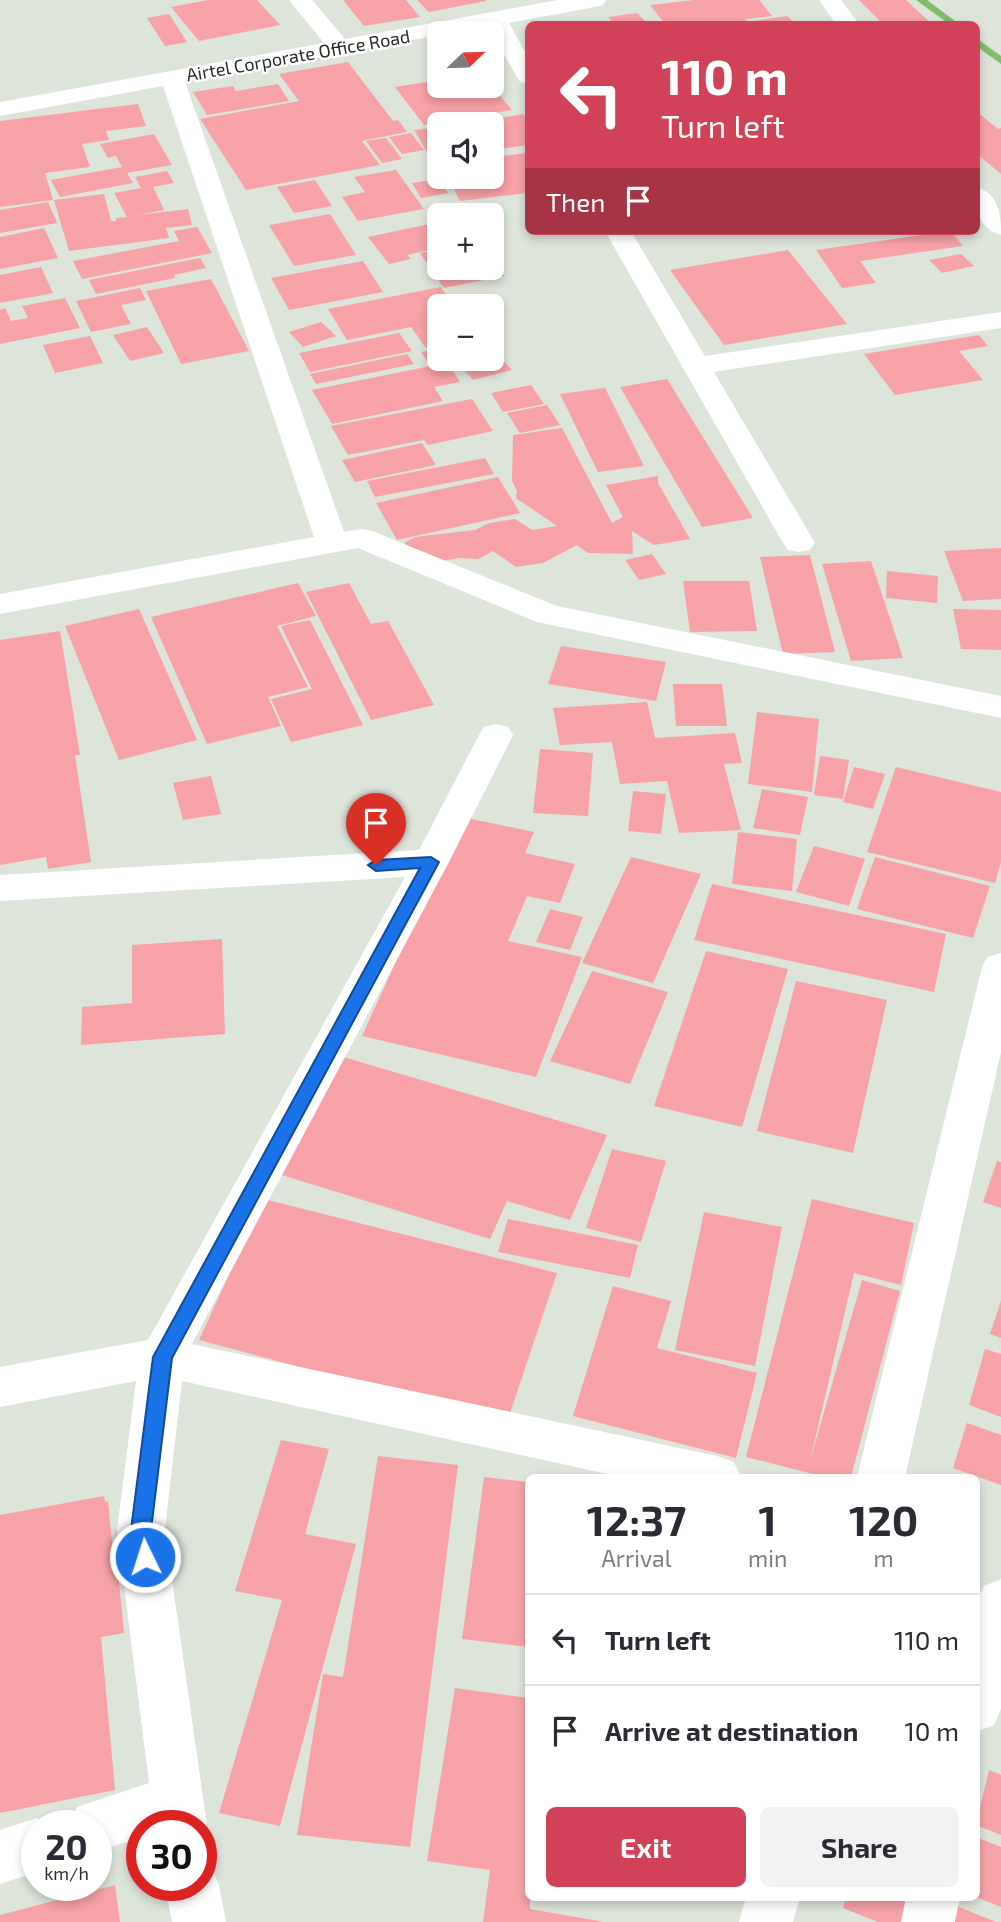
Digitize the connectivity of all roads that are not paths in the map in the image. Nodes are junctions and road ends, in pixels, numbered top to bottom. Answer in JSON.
{"nodes":[{"id":1,"x":300,"y":0,"type":"edge"},
{"id":2,"x":830,"y":0,"type":"edge"},
{"id":3,"x":580,"y":1,"type":"edge"},
{"id":4,"x":495,"y":19,"type":"junction"},
{"id":5,"x":845,"y":21,"type":"edge"},
{"id":6,"x":340,"y":47,"type":"junction"},
{"id":7,"x":525,"y":71,"type":"edge"},
{"id":8,"x":172,"y":78,"type":"junction"},
{"id":9,"x":0,"y":109,"type":"edge"},
{"id":10,"x":980,"y":200,"type":"edge"},
{"id":11,"x":1001,"y":227,"type":"edge"},
{"id":12,"x":620,"y":235,"type":"edge"},
{"id":13,"x":1001,"y":320,"type":"edge"},
{"id":14,"x":696,"y":366,"type":"junction"},
{"id":15,"x":332,"y":543,"type":"junction"},
{"id":16,"x":799,"y":543,"type":"dead end"},
{"id":17,"x":0,"y":604,"type":"edge"},
{"id":18,"x":1001,"y":707,"type":"edge"},
{"id":19,"x":496,"y":735,"type":"dead end"},
{"id":20,"x":431,"y":862,"type":"junction"},
{"id":21,"x":0,"y":888,"type":"edge"},
{"id":22,"x":1001,"y":967,"type":"edge"},
{"id":23,"x":162,"y":1357,"type":"junction"},
{"id":24,"x":0,"y":1387,"type":"edge"},
{"id":25,"x":703,"y":1474,"type":"edge"},
{"id":26,"x":882,"y":1474,"type":"edge"},
{"id":27,"x":1001,"y":1602,"type":"edge"},
{"id":28,"x":980,"y":1691,"type":"edge"},
{"id":29,"x":179,"y":1810,"type":"edge"},
{"id":30,"x":21,"y":1850,"type":"edge"},
{"id":31,"x":0,"y":1857,"type":"edge"},
{"id":32,"x":195,"y":1901,"type":"edge"},
{"id":33,"x":772,"y":1901,"type":"edge"},
{"id":34,"x":932,"y":1901,"type":"edge"},
{"id":35,"x":199,"y":1922,"type":"edge"},
{"id":36,"x":766,"y":1922,"type":"edge"},
{"id":37,"x":928,"y":1922,"type":"edge"}],
"edges":[{"from":1,"to":6,"type":"street"},
{"from":2,"to":5,"type":"street"},
{"from":3,"to":4,"type":"street","name":"Airtel Corporate Office Road"},
{"from":4,"to":6,"type":"street","name":"Airtel Corporate Office Road"},
{"from":4,"to":7,"type":"street"},
{"from":6,"to":8,"type":"street","name":"Airtel Corporate Office Road"},
{"from":8,"to":9,"type":"street","name":"Airtel Corporate Office Road"},
{"from":8,"to":15,"type":"street"},
{"from":10,"to":11,"type":"street"},
{"from":12,"to":14,"type":"street"},
{"from":13,"to":14,"type":"street"},
{"from":14,"to":16,"type":"street"},
{"from":15,"to":17,"type":"street"},
{"from":15,"to":18,"type":"street"},
{"from":19,"to":20,"type":"street"},
{"from":20,"to":21,"type":"street"},
{"from":20,"to":23,"type":"street"},
{"from":22,"to":26,"type":"street"},
{"from":23,"to":24,"type":"street"},
{"from":23,"to":25,"type":"street"},
{"from":23,"to":29,"type":"street"},
{"from":27,"to":28,"type":"street"},
{"from":30,"to":31,"type":"street"},
{"from":32,"to":35,"type":"street"},
{"from":33,"to":36,"type":"street"},
{"from":34,"to":37,"type":"street"}]}
